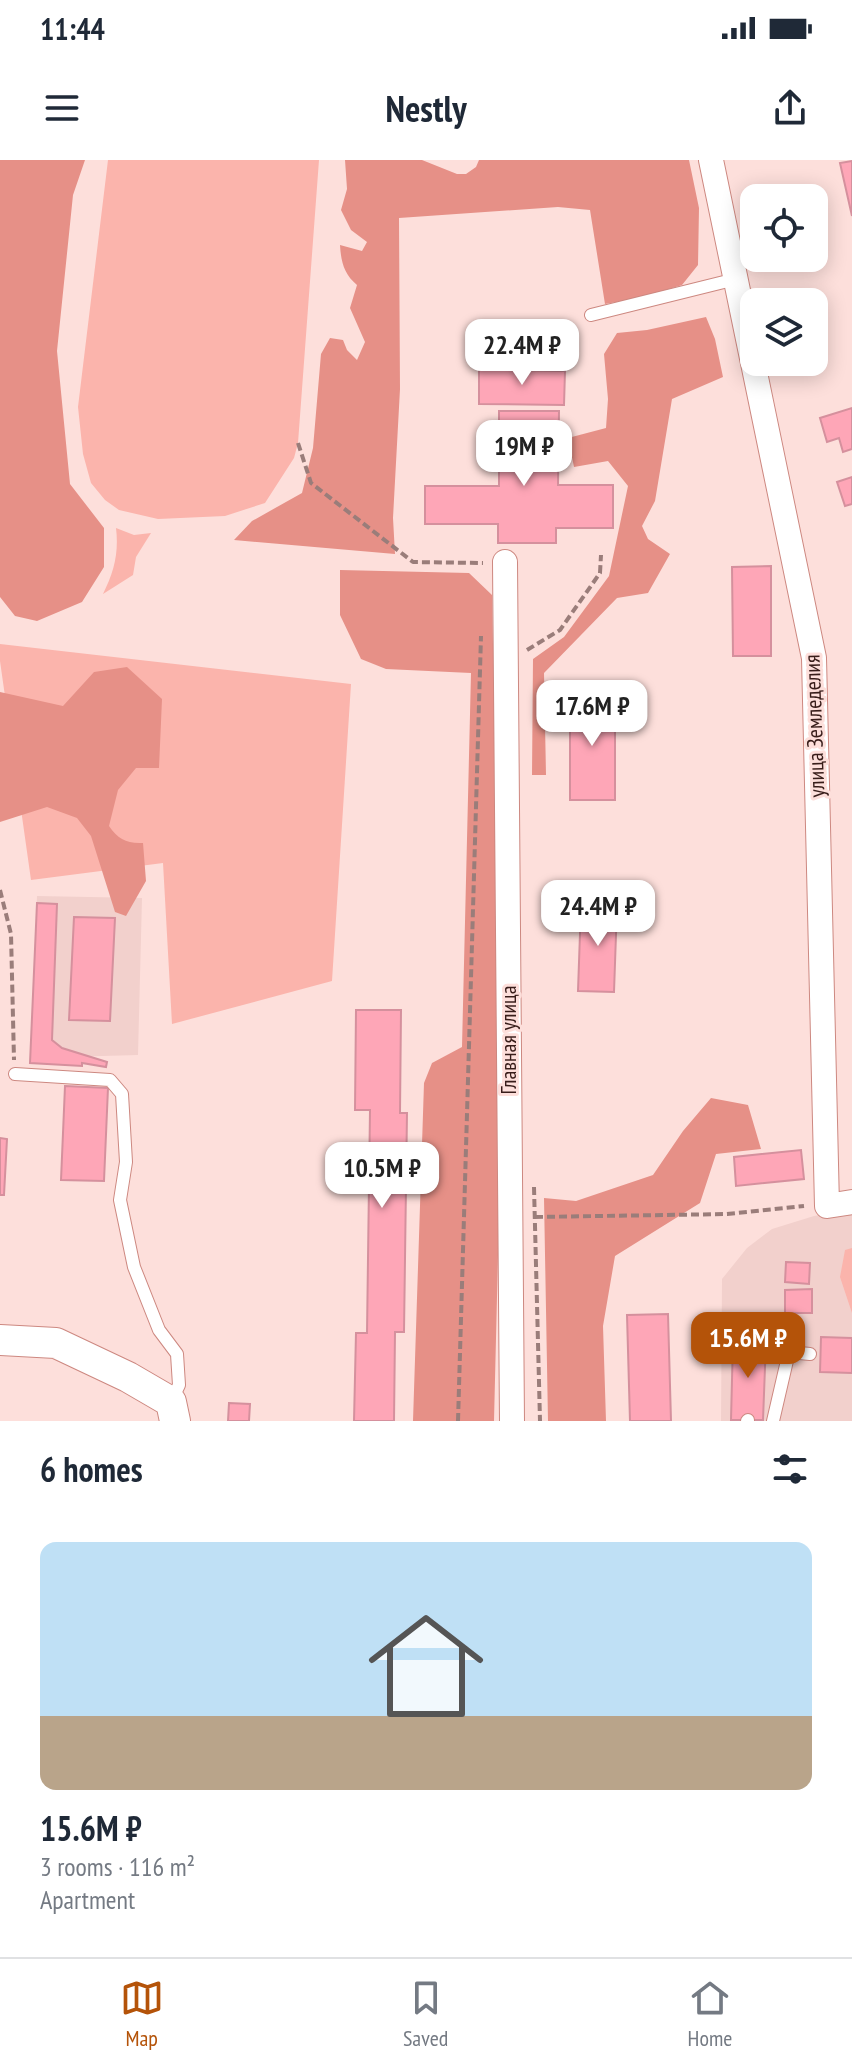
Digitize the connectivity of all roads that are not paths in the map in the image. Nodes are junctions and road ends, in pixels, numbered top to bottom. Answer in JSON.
{"nodes":[{"id":1,"x":711,"y":160,"type":"edge"},
{"id":2,"x":736,"y":279,"type":"junction"},
{"id":3,"x":591,"y":315,"type":"dead end"},
{"id":4,"x":494,"y":563,"type":"road end"},
{"id":5,"x":15,"y":1074,"type":"road end"},
{"id":6,"x":852,"y":1202,"type":"edge"},
{"id":7,"x":0,"y":1340,"type":"edge"},
{"id":8,"x":810,"y":1354,"type":"dead end"},
{"id":9,"x":173,"y":1412,"type":"edge"},
{"id":10,"x":512,"y":1421,"type":"edge"},
{"id":11,"x":773,"y":1421,"type":"edge"}],
"edges":[{"from":1,"to":2,"type":"street","name":"улица Земледелия"},
{"from":2,"to":3,"type":"lane"},
{"from":2,"to":6,"type":"street","name":"улица Земледелия"},
{"from":4,"to":10,"type":"street","name":"Главная улица"},
{"from":5,"to":9,"type":"lane"},
{"from":7,"to":9,"type":"street"},
{"from":8,"to":11,"type":"lane"}]}
